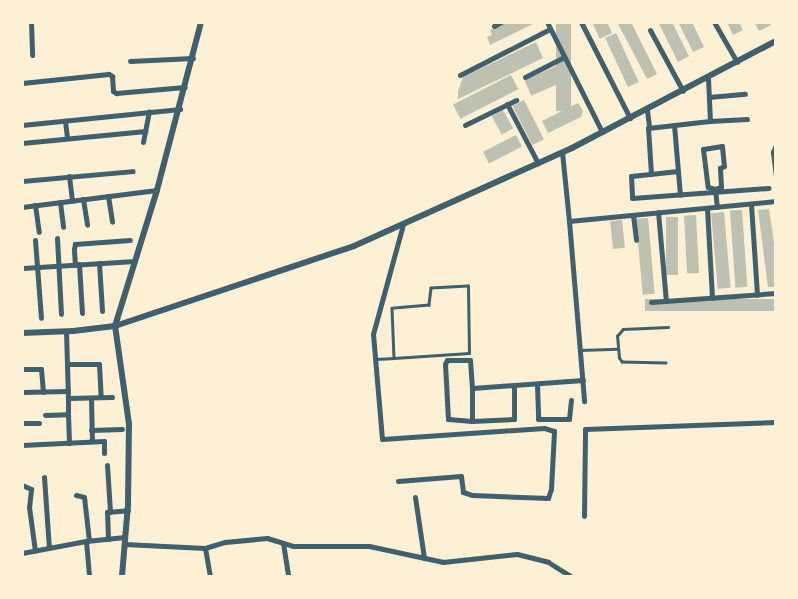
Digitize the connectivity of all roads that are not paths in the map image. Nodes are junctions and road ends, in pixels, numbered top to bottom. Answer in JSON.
{"nodes":[{"id":1,"x":31,"y":22,"type":"edge"},
{"id":2,"x":200,"y":22,"type":"edge"},
{"id":3,"x":501,"y":22,"type":"edge"},
{"id":4,"x":547,"y":22,"type":"edge"},
{"id":5,"x":581,"y":22,"type":"edge"},
{"id":6,"x":714,"y":22,"type":"edge"},
{"id":7,"x":494,"y":26,"type":"dead end"},
{"id":8,"x":550,"y":29,"type":"junction"},
{"id":9,"x":650,"y":30,"type":"dead end"},
{"id":10,"x":776,"y":41,"type":"edge"},
{"id":11,"x":32,"y":55,"type":"dead end"},
{"id":12,"x":564,"y":57,"type":"junction"},
{"id":13,"x":193,"y":58,"type":"junction"},
{"id":14,"x":130,"y":61,"type":"dead end"},
{"id":15,"x":737,"y":62,"type":"junction"},
{"id":16,"x":460,"y":75,"type":"dead end"},
{"id":17,"x":525,"y":77,"type":"dead end"},
{"id":18,"x":708,"y":79,"type":"junction"},
{"id":19,"x":22,"y":83,"type":"edge"},
{"id":20,"x":185,"y":87,"type":"junction"},
{"id":21,"x":683,"y":91,"type":"junction"},
{"id":22,"x":745,"y":94,"type":"dead end"},
{"id":23,"x":708,"y":97,"type":"junction"},
{"id":24,"x":516,"y":100,"type":"dead end"},
{"id":25,"x":507,"y":104,"type":"junction"},
{"id":26,"x":180,"y":109,"type":"junction"},
{"id":27,"x":647,"y":110,"type":"junction"},
{"id":28,"x":149,"y":112,"type":"junction"},
{"id":29,"x":630,"y":118,"type":"junction"},
{"id":30,"x":747,"y":119,"type":"dead end"},
{"id":31,"x":65,"y":121,"type":"junction"},
{"id":32,"x":710,"y":121,"type":"junction"},
{"id":33,"x":674,"y":124,"type":"junction"},
{"id":34,"x":22,"y":125,"type":"edge"},
{"id":35,"x":465,"y":126,"type":"dead end"},
{"id":36,"x":648,"y":127,"type":"junction"},
{"id":37,"x":145,"y":131,"type":"junction"},
{"id":38,"x":602,"y":132,"type":"junction"},
{"id":39,"x":67,"y":138,"type":"junction"},
{"id":40,"x":143,"y":142,"type":"dead end"},
{"id":41,"x":22,"y":143,"type":"edge"},
{"id":42,"x":776,"y":145,"type":"edge"},
{"id":43,"x":562,"y":152,"type":"junction"},
{"id":44,"x":538,"y":163,"type":"junction"},
{"id":45,"x":133,"y":171,"type":"dead end"},
{"id":46,"x":678,"y":171,"type":"junction"},
{"id":47,"x":651,"y":174,"type":"junction"},
{"id":48,"x":776,"y":175,"type":"edge"},
{"id":49,"x":69,"y":176,"type":"junction"},
{"id":50,"x":22,"y":181,"type":"edge"},
{"id":51,"x":769,"y":188,"type":"dead end"},
{"id":52,"x":157,"y":190,"type":"junction"},
{"id":53,"x":716,"y":191,"type":"junction"},
{"id":54,"x":680,"y":195,"type":"junction"},
{"id":55,"x":108,"y":196,"type":"junction"},
{"id":56,"x":83,"y":199,"type":"junction"},
{"id":57,"x":72,"y":201,"type":"junction"},
{"id":58,"x":776,"y":201,"type":"edge"},
{"id":59,"x":60,"y":202,"type":"junction"},
{"id":60,"x":751,"y":204,"type":"junction"},
{"id":61,"x":35,"y":205,"type":"junction"},
{"id":62,"x":22,"y":206,"type":"edge"},
{"id":63,"x":717,"y":207,"type":"junction"},
{"id":64,"x":707,"y":208,"type":"junction"},
{"id":65,"x":658,"y":212,"type":"junction"},
{"id":66,"x":633,"y":215,"type":"junction"},
{"id":67,"x":569,"y":221,"type":"junction"},
{"id":68,"x":112,"y":222,"type":"dead end"},
{"id":69,"x":403,"y":224,"type":"junction"},
{"id":70,"x":87,"y":225,"type":"dead end"},
{"id":71,"x":63,"y":227,"type":"dead end"},
{"id":72,"x":39,"y":232,"type":"dead end"},
{"id":73,"x":57,"y":238,"type":"dead end"},
{"id":74,"x":35,"y":240,"type":"dead end"},
{"id":75,"x":130,"y":240,"type":"dead end"},
{"id":76,"x":636,"y":240,"type":"dead end"},
{"id":77,"x":134,"y":261,"type":"junction"},
{"id":78,"x":98,"y":263,"type":"junction"},
{"id":79,"x":77,"y":265,"type":"junction"},
{"id":80,"x":59,"y":266,"type":"junction"},
{"id":81,"x":37,"y":267,"type":"junction"},
{"id":82,"x":23,"y":268,"type":"edge"},
{"id":83,"x":776,"y":294,"type":"edge"},
{"id":84,"x":757,"y":295,"type":"junction"},
{"id":85,"x":712,"y":298,"type":"junction"},
{"id":86,"x":666,"y":301,"type":"junction"},
{"id":87,"x":651,"y":302,"type":"dead end"},
{"id":88,"x":102,"y":311,"type":"dead end"},
{"id":89,"x":82,"y":313,"type":"dead end"},
{"id":90,"x":61,"y":314,"type":"dead end"},
{"id":91,"x":41,"y":318,"type":"dead end"},
{"id":92,"x":115,"y":326,"type":"junction"},
{"id":93,"x":668,"y":327,"type":"dead end"},
{"id":94,"x":66,"y":331,"type":"junction"},
{"id":95,"x":22,"y":333,"type":"edge"},
{"id":96,"x":617,"y":349,"type":"junction"},
{"id":97,"x":580,"y":350,"type":"junction"},
{"id":98,"x":394,"y":358,"type":"junction"},
{"id":99,"x":375,"y":359,"type":"junction"},
{"id":100,"x":666,"y":363,"type":"dead end"},
{"id":101,"x":67,"y":364,"type":"junction"},
{"id":102,"x":22,"y":369,"type":"edge"},
{"id":103,"x":582,"y":380,"type":"junction"},
{"id":104,"x":537,"y":384,"type":"junction"},
{"id":105,"x":514,"y":385,"type":"junction"},
{"id":106,"x":472,"y":388,"type":"junction"},
{"id":107,"x":68,"y":391,"type":"junction"},
{"id":108,"x":22,"y":392,"type":"edge"},
{"id":109,"x":43,"y":392,"type":"junction"},
{"id":110,"x":112,"y":397,"type":"dead end"},
{"id":111,"x":68,"y":398,"type":"junction"},
{"id":112,"x":91,"y":398,"type":"junction"},
{"id":113,"x":100,"y":398,"type":"junction"},
{"id":114,"x":571,"y":400,"type":"dead end"},
{"id":115,"x":584,"y":401,"type":"dead end"},
{"id":116,"x":68,"y":414,"type":"junction"},
{"id":117,"x":45,"y":415,"type":"dead end"},
{"id":118,"x":472,"y":421,"type":"junction"},
{"id":119,"x":776,"y":422,"type":"edge"},
{"id":120,"x":22,"y":423,"type":"edge"},
{"id":121,"x":39,"y":423,"type":"dead end"},
{"id":122,"x":91,"y":430,"type":"junction"},
{"id":123,"x":122,"y":430,"type":"dead end"},
{"id":124,"x":92,"y":441,"type":"junction"},
{"id":125,"x":69,"y":442,"type":"junction"},
{"id":126,"x":22,"y":445,"type":"edge"},
{"id":127,"x":104,"y":453,"type":"dead end"},
{"id":128,"x":107,"y":465,"type":"dead end"},
{"id":129,"x":44,"y":477,"type":"dead end"},
{"id":130,"x":398,"y":481,"type":"dead end"},
{"id":131,"x":22,"y":485,"type":"edge"},
{"id":132,"x":76,"y":495,"type":"dead end"},
{"id":133,"x":415,"y":497,"type":"dead end"},
{"id":134,"x":128,"y":510,"type":"junction"},
{"id":135,"x":110,"y":512,"type":"junction"},
{"id":136,"x":584,"y":516,"type":"dead end"},
{"id":137,"x":108,"y":539,"type":"junction"},
{"id":138,"x":88,"y":541,"type":"junction"},
{"id":139,"x":124,"y":541,"type":"junction"},
{"id":140,"x":283,"y":543,"type":"junction"},
{"id":141,"x":49,"y":548,"type":"junction"},
{"id":142,"x":205,"y":548,"type":"junction"},
{"id":143,"x":34,"y":551,"type":"junction"},
{"id":144,"x":22,"y":553,"type":"edge"},
{"id":145,"x":424,"y":558,"type":"junction"},
{"id":146,"x":89,"y":576,"type":"edge"},
{"id":147,"x":122,"y":576,"type":"edge"},
{"id":148,"x":210,"y":576,"type":"edge"},
{"id":149,"x":288,"y":576,"type":"edge"},
{"id":150,"x":570,"y":576,"type":"edge"}],
"edges":[{"from":1,"to":11,"type":"street"},
{"from":2,"to":13,"type":"street"},
{"from":3,"to":7,"type":"street"},
{"from":4,"to":8,"type":"street"},
{"from":5,"to":29,"type":"street"},
{"from":6,"to":15,"type":"street"},
{"from":8,"to":12,"type":"street"},
{"from":8,"to":16,"type":"street"},
{"from":9,"to":21,"type":"street"},
{"from":10,"to":15,"type":"street"},
{"from":12,"to":17,"type":"street"},
{"from":12,"to":38,"type":"street"},
{"from":13,"to":14,"type":"street"},
{"from":13,"to":20,"type":"street"},
{"from":15,"to":18,"type":"street"},
{"from":18,"to":21,"type":"street"},
{"from":18,"to":23,"type":"street"},
{"from":19,"to":20,"type":"street"},
{"from":20,"to":26,"type":"street"},
{"from":21,"to":27,"type":"street"},
{"from":22,"to":23,"type":"street"},
{"from":23,"to":32,"type":"street"},
{"from":24,"to":25,"type":"street"},
{"from":25,"to":35,"type":"street"},
{"from":25,"to":44,"type":"street"},
{"from":26,"to":28,"type":"street"},
{"from":26,"to":52,"type":"street"},
{"from":27,"to":29,"type":"street"},
{"from":27,"to":36,"type":"street"},
{"from":28,"to":31,"type":"street"},
{"from":28,"to":37,"type":"street"},
{"from":29,"to":38,"type":"street"},
{"from":30,"to":32,"type":"street"},
{"from":31,"to":34,"type":"street"},
{"from":31,"to":39,"type":"street"},
{"from":32,"to":33,"type":"street"},
{"from":33,"to":36,"type":"street"},
{"from":33,"to":46,"type":"street"},
{"from":36,"to":47,"type":"street"},
{"from":37,"to":39,"type":"street"},
{"from":37,"to":40,"type":"street"},
{"from":38,"to":43,"type":"street"},
{"from":39,"to":41,"type":"street"},
{"from":42,"to":48,"type":"street"},
{"from":43,"to":44,"type":"street"},
{"from":43,"to":67,"type":"street"},
{"from":44,"to":69,"type":"street"},
{"from":45,"to":49,"type":"street"},
{"from":46,"to":47,"type":"street"},
{"from":46,"to":54,"type":"street"},
{"from":47,"to":54,"type":"street"},
{"from":49,"to":50,"type":"street"},
{"from":49,"to":57,"type":"street"},
{"from":51,"to":53,"type":"street"},
{"from":52,"to":55,"type":"street"},
{"from":52,"to":77,"type":"street"},
{"from":53,"to":53,"type":"street"},
{"from":53,"to":54,"type":"street"},
{"from":53,"to":63,"type":"street"},
{"from":55,"to":56,"type":"street"},
{"from":55,"to":68,"type":"street"},
{"from":56,"to":57,"type":"street"},
{"from":56,"to":70,"type":"street"},
{"from":57,"to":59,"type":"street"},
{"from":58,"to":60,"type":"street"},
{"from":59,"to":61,"type":"street"},
{"from":59,"to":71,"type":"street"},
{"from":60,"to":63,"type":"street"},
{"from":60,"to":84,"type":"street"},
{"from":61,"to":62,"type":"street"},
{"from":61,"to":72,"type":"street"},
{"from":63,"to":64,"type":"street"},
{"from":64,"to":65,"type":"street"},
{"from":64,"to":85,"type":"street"},
{"from":65,"to":66,"type":"street"},
{"from":65,"to":86,"type":"street"},
{"from":66,"to":67,"type":"street"},
{"from":66,"to":76,"type":"street"},
{"from":67,"to":97,"type":"street"},
{"from":69,"to":92,"type":"street"},
{"from":69,"to":99,"type":"street"},
{"from":73,"to":80,"type":"street"},
{"from":74,"to":81,"type":"street"},
{"from":75,"to":79,"type":"street"},
{"from":77,"to":78,"type":"street"},
{"from":77,"to":92,"type":"street"},
{"from":78,"to":79,"type":"street"},
{"from":78,"to":88,"type":"street"},
{"from":79,"to":80,"type":"street"},
{"from":79,"to":89,"type":"street"},
{"from":80,"to":81,"type":"street"},
{"from":80,"to":90,"type":"street"},
{"from":81,"to":82,"type":"street"},
{"from":81,"to":91,"type":"street"},
{"from":83,"to":84,"type":"street"},
{"from":84,"to":85,"type":"street"},
{"from":85,"to":86,"type":"street"},
{"from":86,"to":87,"type":"street"},
{"from":92,"to":94,"type":"street"},
{"from":92,"to":134,"type":"street"},
{"from":93,"to":96,"type":"lane"},
{"from":94,"to":95,"type":"street"},
{"from":94,"to":101,"type":"street"},
{"from":96,"to":97,"type":"lane"},
{"from":96,"to":100,"type":"lane"},
{"from":97,"to":103,"type":"street"},
{"from":98,"to":98,"type":"lane"},
{"from":98,"to":99,"type":"lane"},
{"from":99,"to":130,"type":"street"},
{"from":101,"to":107,"type":"street"},
{"from":101,"to":113,"type":"street"},
{"from":102,"to":109,"type":"street"},
{"from":103,"to":104,"type":"street"},
{"from":103,"to":115,"type":"street"},
{"from":104,"to":105,"type":"street"},
{"from":104,"to":114,"type":"street"},
{"from":105,"to":106,"type":"street"},
{"from":105,"to":118,"type":"street"},
{"from":106,"to":118,"type":"street"},
{"from":106,"to":118,"type":"street"},
{"from":107,"to":109,"type":"street"},
{"from":107,"to":111,"type":"street"},
{"from":108,"to":109,"type":"street"},
{"from":110,"to":113,"type":"street"},
{"from":111,"to":112,"type":"street"},
{"from":111,"to":116,"type":"street"},
{"from":112,"to":113,"type":"street"},
{"from":112,"to":122,"type":"street"},
{"from":116,"to":117,"type":"street"},
{"from":116,"to":125,"type":"street"},
{"from":119,"to":136,"type":"street"},
{"from":120,"to":121,"type":"street"},
{"from":122,"to":123,"type":"street"},
{"from":122,"to":124,"type":"street"},
{"from":124,"to":125,"type":"street"},
{"from":124,"to":127,"type":"street"},
{"from":125,"to":126,"type":"street"},
{"from":128,"to":135,"type":"street"},
{"from":129,"to":141,"type":"street"},
{"from":131,"to":143,"type":"street"},
{"from":132,"to":138,"type":"street"},
{"from":133,"to":145,"type":"street"},
{"from":134,"to":135,"type":"street"},
{"from":134,"to":139,"type":"street"},
{"from":135,"to":137,"type":"street"},
{"from":137,"to":138,"type":"street"},
{"from":137,"to":139,"type":"street"},
{"from":138,"to":141,"type":"street"},
{"from":138,"to":146,"type":"street"},
{"from":139,"to":142,"type":"street"},
{"from":139,"to":147,"type":"street"},
{"from":140,"to":142,"type":"street"},
{"from":140,"to":145,"type":"street"},
{"from":140,"to":149,"type":"street"},
{"from":141,"to":143,"type":"street"},
{"from":142,"to":148,"type":"street"},
{"from":143,"to":144,"type":"street"},
{"from":145,"to":150,"type":"street"}]}
